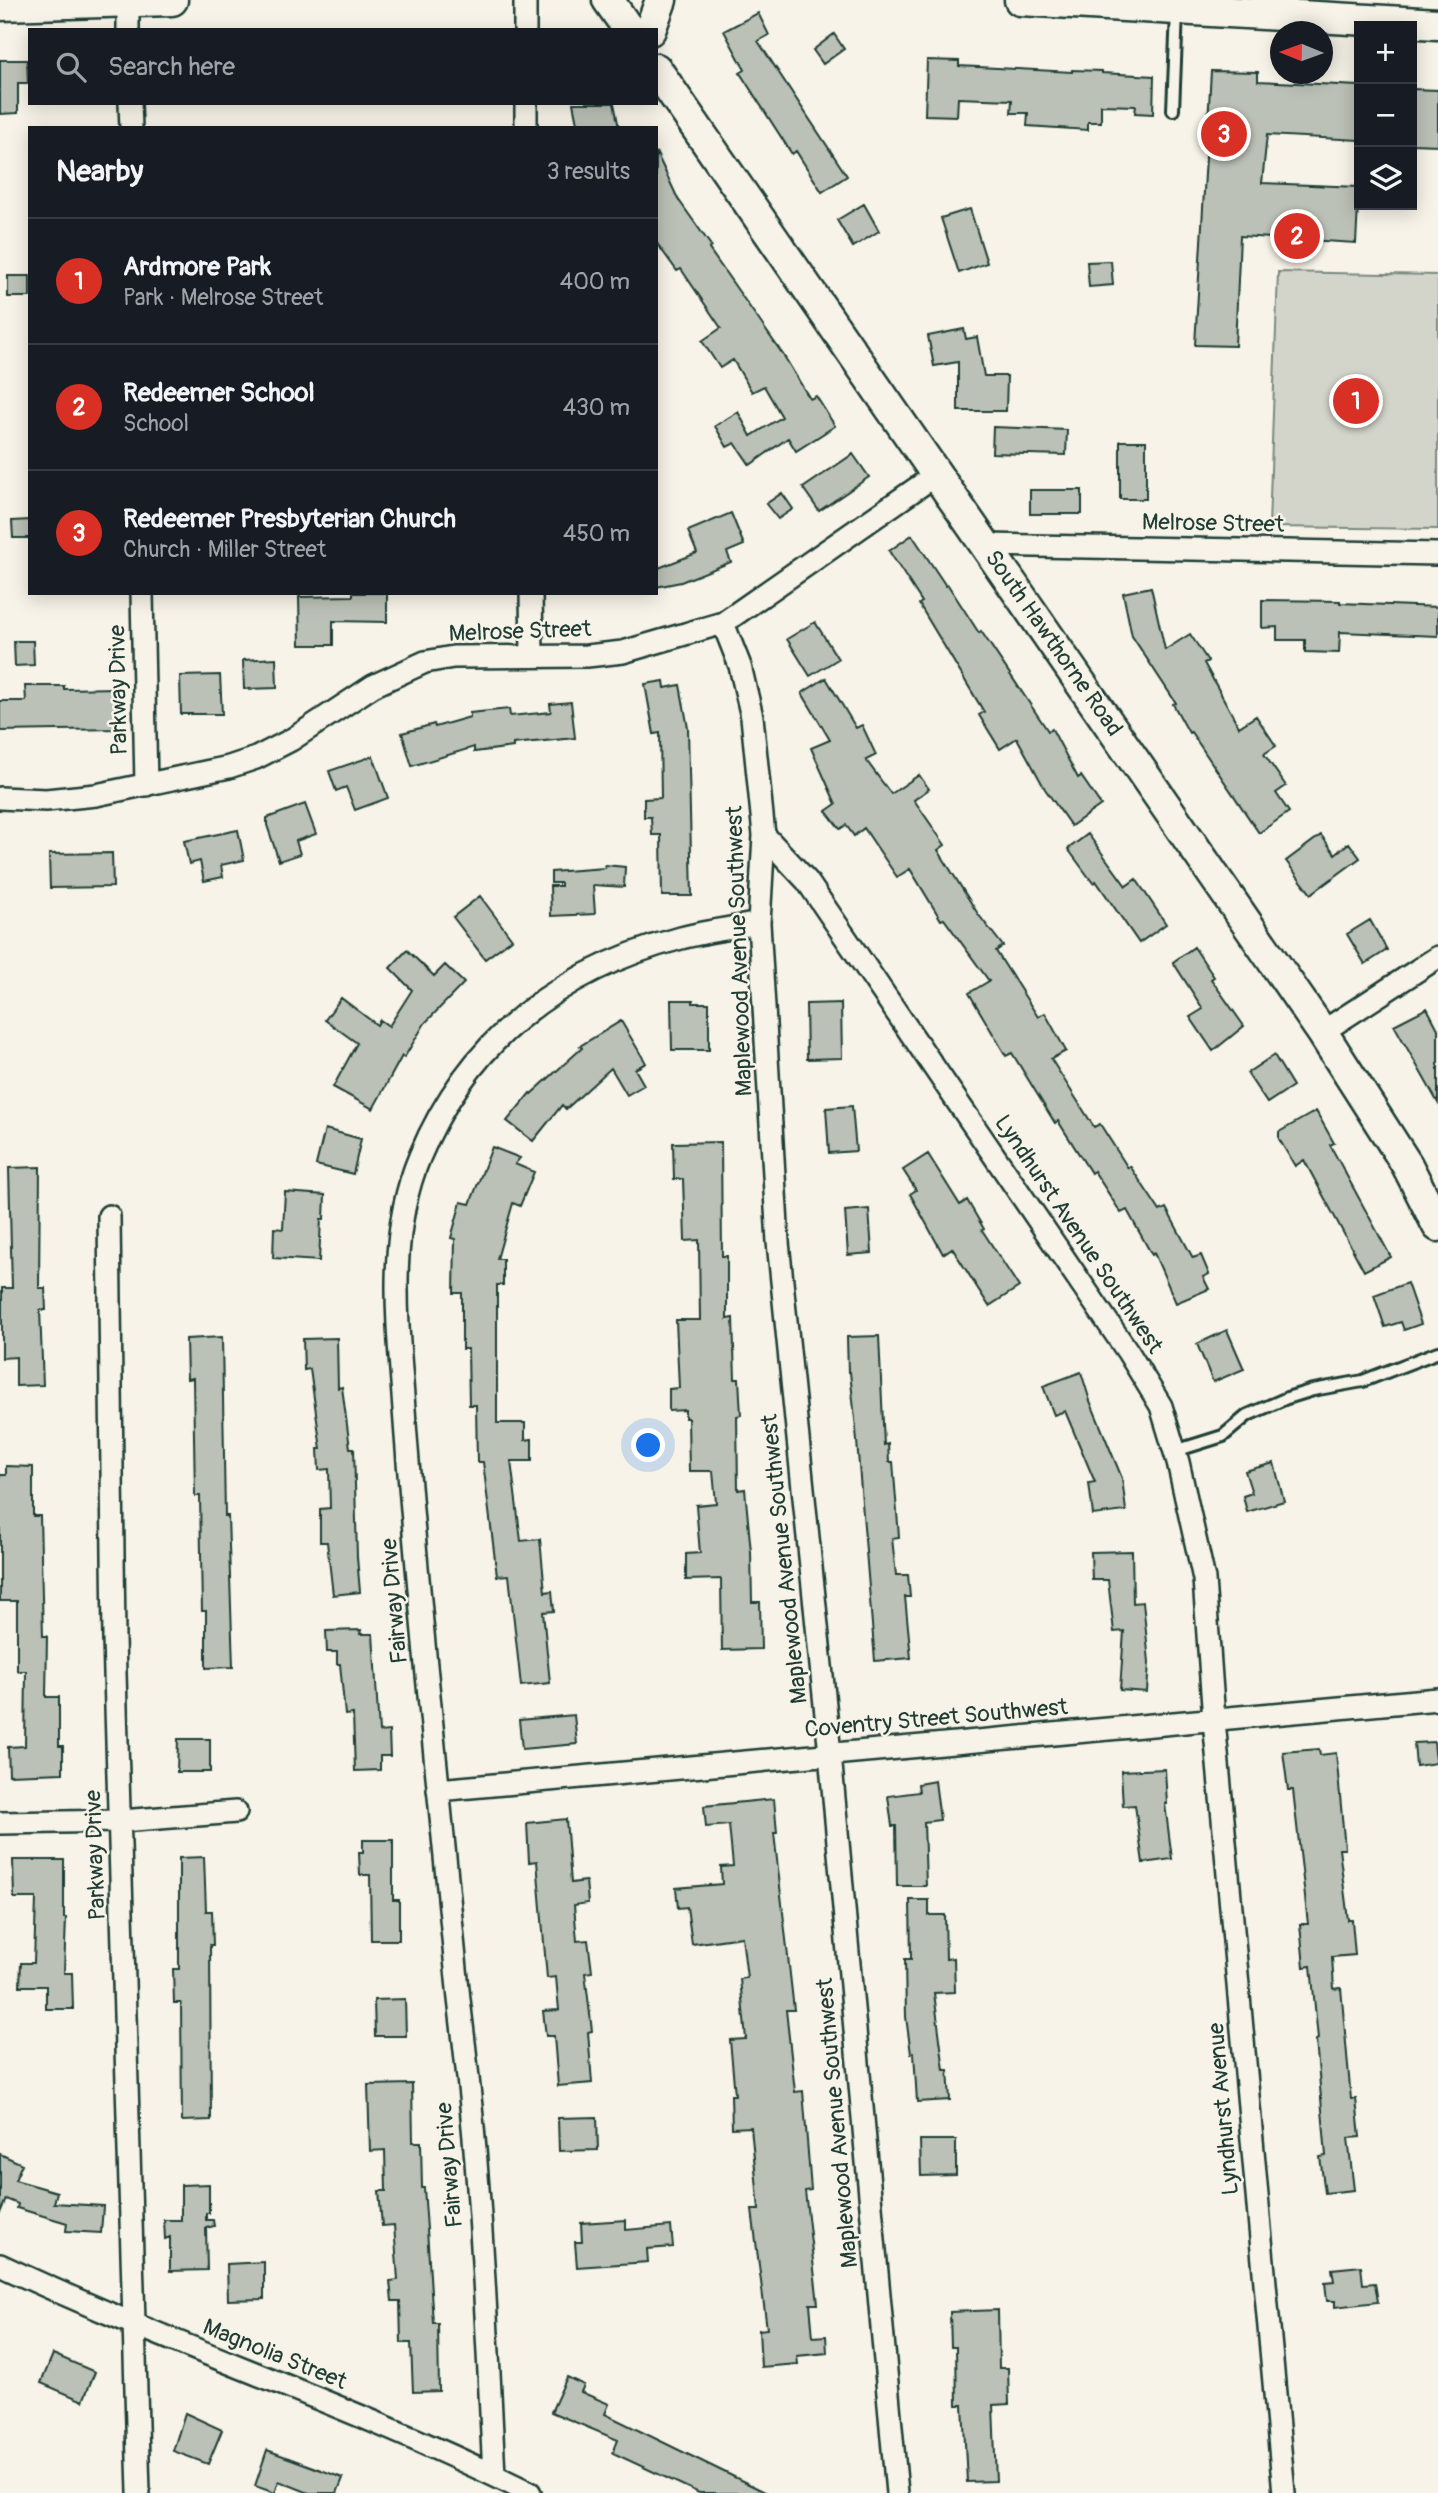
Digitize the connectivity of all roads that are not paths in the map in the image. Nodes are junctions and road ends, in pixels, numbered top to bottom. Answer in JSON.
{"nodes":[{"id":1,"x":172,"y":0,"type":"edge"},
{"id":2,"x":525,"y":0,"type":"edge"},
{"id":3,"x":608,"y":0,"type":"edge"},
{"id":4,"x":661,"y":0,"type":"edge"},
{"id":5,"x":1020,"y":0,"type":"edge"},
{"id":6,"x":0,"y":5,"type":"edge"},
{"id":7,"x":1177,"y":9,"type":"junction"},
{"id":8,"x":1339,"y":9,"type":"edge"},
{"id":9,"x":128,"y":16,"type":"edge"},
{"id":10,"x":1438,"y":24,"type":"edge"},
{"id":11,"x":525,"y":28,"type":"edge"},
{"id":12,"x":628,"y":28,"type":"edge"},
{"id":13,"x":651,"y":28,"type":"edge"},
{"id":14,"x":658,"y":72,"type":"edge"},
{"id":15,"x":130,"y":105,"type":"edge"},
{"id":16,"x":526,"y":105,"type":"edge"},
{"id":17,"x":1172,"y":110,"type":"dead end"},
{"id":18,"x":131,"y":126,"type":"edge"},
{"id":19,"x":526,"y":126,"type":"edge"},
{"id":20,"x":937,"y":474,"type":"junction"},
{"id":21,"x":986,"y":545,"type":"junction"},
{"id":22,"x":1438,"y":554,"type":"edge"},
{"id":23,"x":142,"y":595,"type":"edge"},
{"id":24,"x":531,"y":595,"type":"edge"},
{"id":25,"x":723,"y":623,"type":"junction"},
{"id":26,"x":532,"y":656,"type":"junction"},
{"id":27,"x":146,"y":785,"type":"junction"},
{"id":28,"x":0,"y":798,"type":"edge"},
{"id":29,"x":764,"y":835,"type":"junction"},
{"id":30,"x":759,"y":923,"type":"junction"},
{"id":31,"x":1438,"y":957,"type":"edge"},
{"id":32,"x":1322,"y":1032,"type":"junction"},
{"id":33,"x":108,"y":1216,"type":"dead end"},
{"id":34,"x":1438,"y":1226,"type":"edge"},
{"id":35,"x":1438,"y":1352,"type":"edge"},
{"id":36,"x":1175,"y":1451,"type":"junction"},
{"id":37,"x":1438,"y":1699,"type":"edge"},
{"id":38,"x":1214,"y":1720,"type":"junction"},
{"id":39,"x":830,"y":1754,"type":"junction"},
{"id":40,"x":438,"y":1790,"type":"junction"},
{"id":41,"x":236,"y":1812,"type":"dead end"},
{"id":42,"x":121,"y":1821,"type":"junction"},
{"id":43,"x":0,"y":1823,"type":"edge"},
{"id":44,"x":0,"y":2265,"type":"edge"},
{"id":45,"x":135,"y":2324,"type":"junction"},
{"id":46,"x":494,"y":2475,"type":"junction"},
{"id":47,"x":139,"y":2493,"type":"edge"},
{"id":48,"x":530,"y":2493,"type":"edge"},
{"id":49,"x":897,"y":2493,"type":"edge"},
{"id":50,"x":1284,"y":2493,"type":"edge"}],
"edges":[{"from":1,"to":9,"type":"main road"},
{"from":2,"to":11,"type":"street"},
{"from":3,"to":12,"type":"main road"},
{"from":4,"to":13,"type":"main road"},
{"from":5,"to":7,"type":"main road"},
{"from":6,"to":9,"type":"main road"},
{"from":7,"to":8,"type":"main road"},
{"from":7,"to":17,"type":"lane"},
{"from":8,"to":10,"type":"main road"},
{"from":14,"to":20,"type":"main road","name":"South Hawthorne Road"},
{"from":15,"to":18,"type":"street"},
{"from":16,"to":19,"type":"street"},
{"from":20,"to":21,"type":"main road","name":"South Hawthorne Road"},
{"from":20,"to":25,"type":"street","name":"Melrose Street"},
{"from":21,"to":22,"type":"street","name":"Melrose Street"},
{"from":21,"to":32,"type":"main road","name":"South Hawthorne Road"},
{"from":23,"to":27,"type":"street","name":"Parkway Drive"},
{"from":24,"to":26,"type":"street"},
{"from":25,"to":26,"type":"street","name":"Melrose Street"},
{"from":25,"to":29,"type":"street","name":"Maplewood Avenue Southwest"},
{"from":26,"to":27,"type":"street","name":"Melrose Street"},
{"from":27,"to":28,"type":"street","name":"Melrose Street"},
{"from":29,"to":30,"type":"street","name":"Maplewood Avenue Southwest"},
{"from":29,"to":36,"type":"street","name":"Lyndhurst Avenue Southwest"},
{"from":30,"to":39,"type":"street","name":"Maplewood Avenue Southwest"},
{"from":30,"to":40,"type":"street","name":"Fairway Drive"},
{"from":31,"to":32,"type":"street"},
{"from":32,"to":34,"type":"main road","name":"South Hawthorne Road"},
{"from":33,"to":42,"type":"street","name":"Parkway Drive"},
{"from":35,"to":36,"type":"lane"},
{"from":36,"to":38,"type":"street","name":"Lyndhurst Avenue Southwest"},
{"from":37,"to":38,"type":"street","name":"Coventry Street Southwest"},
{"from":38,"to":39,"type":"street","name":"Coventry Street Southwest"},
{"from":38,"to":50,"type":"street","name":"Lyndhurst Avenue"},
{"from":39,"to":40,"type":"street","name":"Coventry Street Southwest"},
{"from":39,"to":49,"type":"street","name":"Maplewood Avenue Southwest"},
{"from":40,"to":46,"type":"street","name":"Fairway Drive"},
{"from":41,"to":42,"type":"street"},
{"from":42,"to":43,"type":"street"},
{"from":42,"to":45,"type":"street","name":"Parkway Drive"},
{"from":44,"to":45,"type":"street","name":"Magnolia Street"},
{"from":45,"to":46,"type":"street","name":"Magnolia Street"},
{"from":45,"to":47,"type":"street","name":"Parkway Drive"},
{"from":46,"to":48,"type":"street","name":"Magnolia Street"}]}
